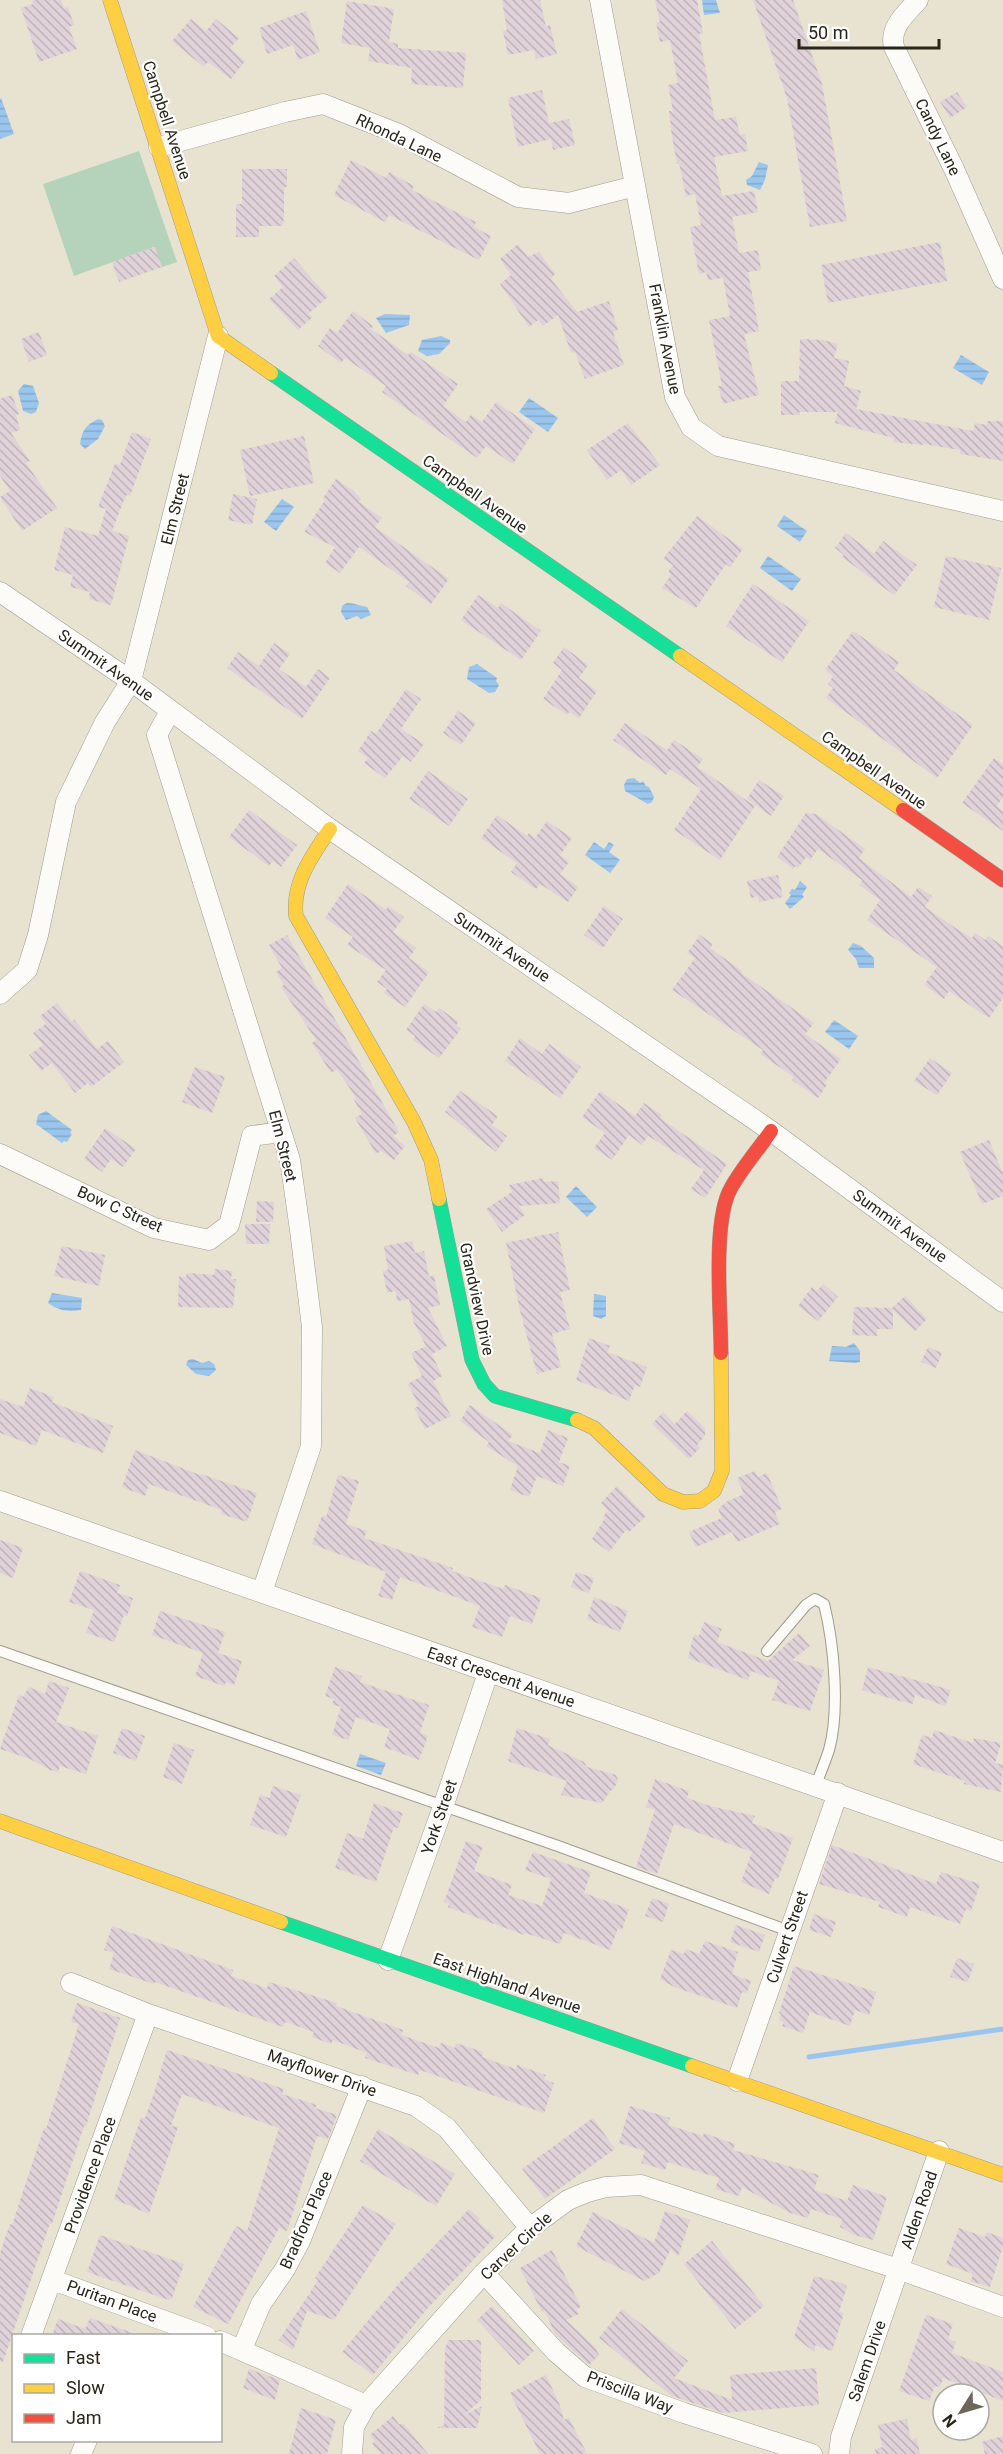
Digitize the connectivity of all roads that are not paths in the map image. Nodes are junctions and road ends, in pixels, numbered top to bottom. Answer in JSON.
{"nodes":[{"id":1,"x":110,"y":0,"type":"edge"},
{"id":2,"x":600,"y":0,"type":"edge"},
{"id":3,"x":918,"y":0,"type":"edge"},
{"id":4,"x":159,"y":147,"type":"junction"},
{"id":5,"x":635,"y":186,"type":"junction"},
{"id":6,"x":1003,"y":279,"type":"edge"},
{"id":7,"x":218,"y":336,"type":"junction"},
{"id":8,"x":1003,"y":512,"type":"edge"},
{"id":9,"x":0,"y":592,"type":"edge"},
{"id":10,"x":131,"y":681,"type":"junction"},
{"id":11,"x":170,"y":711,"type":"junction"},
{"id":12,"x":330,"y":829,"type":"junction"},
{"id":13,"x":1003,"y":880,"type":"edge"},
{"id":14,"x":0,"y":994,"type":"edge"},
{"id":15,"x":771,"y":1131,"type":"junction"},
{"id":16,"x":281,"y":1132,"type":"junction"},
{"id":17,"x":0,"y":1154,"type":"edge"},
{"id":18,"x":1003,"y":1302,"type":"edge"},
{"id":19,"x":0,"y":1501,"type":"edge"},
{"id":20,"x":262,"y":1592,"type":"junction"},
{"id":21,"x":0,"y":1651,"type":"edge"},
{"id":22,"x":767,"y":1651,"type":"dead end"},
{"id":23,"x":488,"y":1673,"type":"junction"},
{"id":24,"x":816,"y":1785,"type":"junction"},
{"id":25,"x":838,"y":1793,"type":"junction"},
{"id":26,"x":443,"y":1807,"type":"junction"},
{"id":27,"x":0,"y":1821,"type":"edge"},
{"id":28,"x":1003,"y":1852,"type":"edge"},
{"id":29,"x":789,"y":1931,"type":"junction"},
{"id":30,"x":388,"y":1960,"type":"junction"},
{"id":31,"x":70,"y":1983,"type":"dead end"},
{"id":32,"x":148,"y":2014,"type":"junction"},
{"id":33,"x":737,"y":2081,"type":"junction"},
{"id":34,"x":362,"y":2086,"type":"junction"},
{"id":35,"x":939,"y":2151,"type":"junction"},
{"id":36,"x":1003,"y":2175,"type":"edge"},
{"id":37,"x":530,"y":2228,"type":"junction"},
{"id":38,"x":898,"y":2269,"type":"junction"},
{"id":39,"x":484,"y":2273,"type":"junction"},
{"id":40,"x":52,"y":2280,"type":"junction"},
{"id":41,"x":1003,"y":2307,"type":"edge"},
{"id":42,"x":32,"y":2334,"type":"edge"},
{"id":43,"x":200,"y":2334,"type":"edge"},
{"id":44,"x":222,"y":2342,"type":"edge"},
{"id":45,"x":242,"y":2349,"type":"junction"},
{"id":46,"x":366,"y":2405,"type":"junction"},
{"id":47,"x":352,"y":2454,"type":"edge"},
{"id":48,"x":812,"y":2454,"type":"edge"},
{"id":49,"x":839,"y":2454,"type":"edge"}],
"edges":[{"from":1,"to":4,"type":"street","name":"Campbell Avenue"},
{"from":2,"to":5,"type":"street","name":"Franklin Avenue"},
{"from":3,"to":6,"type":"street","name":"Candy Lane"},
{"from":4,"to":5,"type":"street","name":"Rhonda Lane"},
{"from":4,"to":7,"type":"street","name":"Campbell Avenue"},
{"from":5,"to":8,"type":"street","name":"Franklin Avenue"},
{"from":7,"to":10,"type":"street","name":"Elm Street"},
{"from":7,"to":13,"type":"street","name":"Campbell Avenue"},
{"from":9,"to":10,"type":"street","name":"Summit Avenue"},
{"from":10,"to":11,"type":"street","name":"Summit Avenue"},
{"from":10,"to":14,"type":"street"},
{"from":11,"to":12,"type":"street","name":"Summit Avenue"},
{"from":11,"to":16,"type":"street","name":"Elm Street"},
{"from":12,"to":15,"type":"street","name":"Summit Avenue"},
{"from":12,"to":15,"type":"street","name":"Grandview Drive"},
{"from":15,"to":18,"type":"street","name":"Summit Avenue"},
{"from":16,"to":17,"type":"street","name":"Bow C Street"},
{"from":16,"to":20,"type":"street","name":"Elm Street"},
{"from":19,"to":20,"type":"street","name":"East Crescent Avenue"},
{"from":20,"to":23,"type":"street","name":"East Crescent Avenue"},
{"from":21,"to":26,"type":"lane"},
{"from":22,"to":24,"type":"lane"},
{"from":23,"to":24,"type":"street","name":"East Crescent Avenue"},
{"from":23,"to":26,"type":"street","name":"York Street"},
{"from":24,"to":25,"type":"street","name":"East Crescent Avenue"},
{"from":25,"to":28,"type":"street","name":"East Crescent Avenue"},
{"from":25,"to":29,"type":"street","name":"Culvert Street"},
{"from":26,"to":29,"type":"lane"},
{"from":26,"to":30,"type":"street","name":"York Street"},
{"from":27,"to":30,"type":"street","name":"East Highland Avenue"},
{"from":29,"to":33,"type":"street","name":"Culvert Street"},
{"from":30,"to":33,"type":"street","name":"East Highland Avenue"},
{"from":31,"to":32,"type":"street","name":"Mayflower Drive"},
{"from":32,"to":34,"type":"street","name":"Mayflower Drive"},
{"from":32,"to":40,"type":"street","name":"Providence Place"},
{"from":33,"to":35,"type":"street","name":"East Highland Avenue"},
{"from":34,"to":37,"type":"street","name":"Mayflower Drive"},
{"from":34,"to":45,"type":"street","name":"Bradford Place"},
{"from":35,"to":36,"type":"street","name":"East Highland Avenue"},
{"from":35,"to":38,"type":"street","name":"Alden Road"},
{"from":37,"to":38,"type":"street","name":"Carver Circle"},
{"from":37,"to":39,"type":"street","name":"Carver Circle"},
{"from":38,"to":41,"type":"street","name":"Carver Circle"},
{"from":38,"to":49,"type":"street","name":"Salem Drive"},
{"from":39,"to":46,"type":"street","name":"Carver Circle"},
{"from":39,"to":48,"type":"street","name":"Priscilla Way"},
{"from":40,"to":42,"type":"street","name":"Providence Place"},
{"from":40,"to":43,"type":"street","name":"Puritan Place"},
{"from":44,"to":45,"type":"street"},
{"from":45,"to":46,"type":"street"},
{"from":46,"to":47,"type":"street","name":"Carver Circle"}]}
